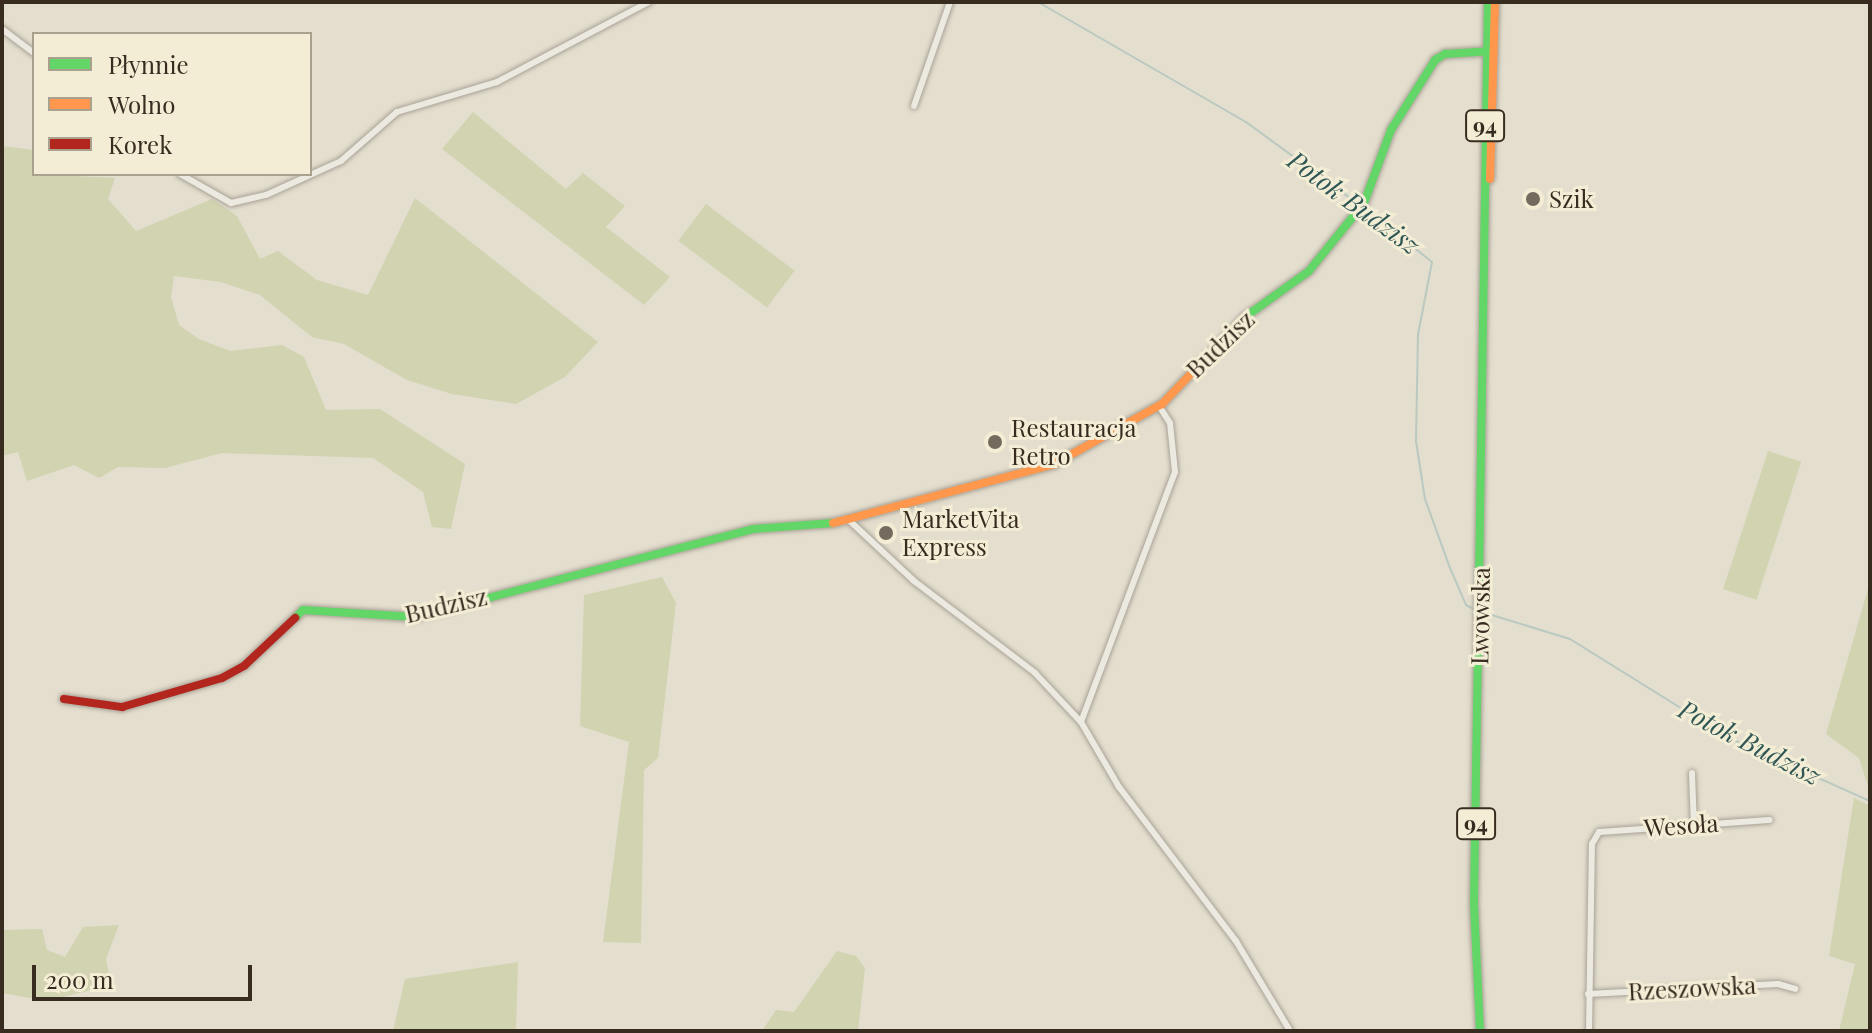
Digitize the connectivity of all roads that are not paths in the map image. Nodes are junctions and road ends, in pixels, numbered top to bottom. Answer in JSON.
{"nodes":[{"id":1,"x":649,"y":2,"type":"edge"},
{"id":2,"x":950,"y":2,"type":"edge"},
{"id":3,"x":1488,"y":2,"type":"edge"},
{"id":4,"x":1495,"y":2,"type":"edge"},
{"id":5,"x":2,"y":29,"type":"edge"},
{"id":6,"x":1490,"y":51,"type":"junction"},
{"id":7,"x":32,"y":52,"type":"edge"},
{"id":8,"x":914,"y":106,"type":"dead end"},
{"id":9,"x":312,"y":174,"type":"edge"},
{"id":10,"x":184,"y":176,"type":"edge"},
{"id":11,"x":308,"y":176,"type":"edge"},
{"id":12,"x":1159,"y":406,"type":"junction"},
{"id":13,"x":851,"y":522,"type":"junction"},
{"id":14,"x":64,"y":699,"type":"dead end"},
{"id":15,"x":1081,"y":722,"type":"junction"},
{"id":16,"x":1692,"y":773,"type":"dead end"},
{"id":17,"x":1770,"y":820,"type":"dead end"},
{"id":18,"x":1694,"y":828,"type":"junction"},
{"id":19,"x":1795,"y":989,"type":"dead end"},
{"id":20,"x":1588,"y":994,"type":"junction"},
{"id":21,"x":1290,"y":1031,"type":"edge"},
{"id":22,"x":1480,"y":1031,"type":"edge"},
{"id":23,"x":1589,"y":1031,"type":"edge"}],
"edges":[{"from":1,"to":9,"type":"street"},
{"from":2,"to":8,"type":"street"},
{"from":3,"to":6,"type":"street","name":"Lwowska","number":"94"},
{"from":4,"to":6,"type":"street","name":"Lwowska","number":"94"},
{"from":5,"to":7,"type":"street"},
{"from":6,"to":12,"type":"street","name":"Budzisz"},
{"from":6,"to":22,"type":"street","name":"Lwowska","number":"94"},
{"from":10,"to":11,"type":"street"},
{"from":12,"to":13,"type":"street","name":"Budzisz"},
{"from":12,"to":15,"type":"street"},
{"from":13,"to":14,"type":"street","name":"Budzisz"},
{"from":13,"to":15,"type":"street"},
{"from":15,"to":21,"type":"street"},
{"from":16,"to":18,"type":"street"},
{"from":17,"to":18,"type":"street","name":"Wesoła"},
{"from":18,"to":20,"type":"street","name":"Wesoła"},
{"from":19,"to":20,"type":"street","name":"Rzeszowska"},
{"from":20,"to":23,"type":"street"}]}
